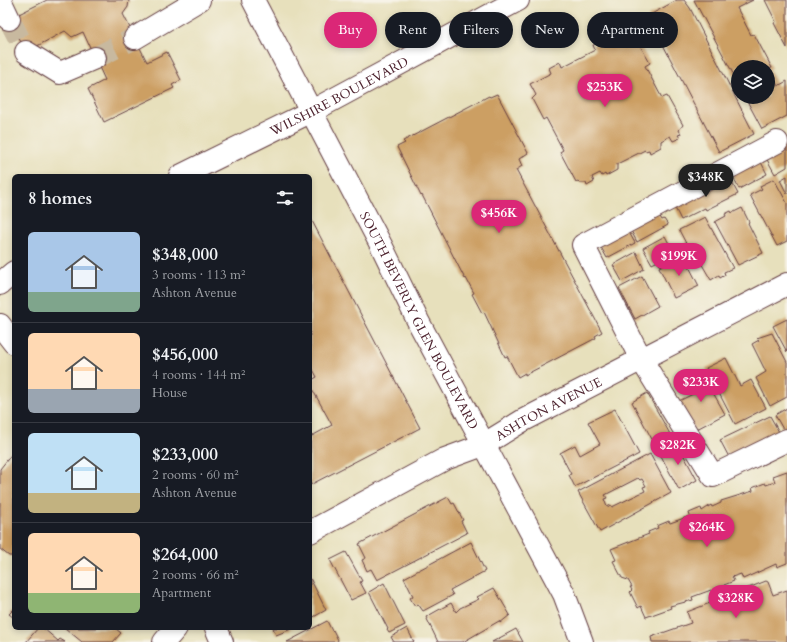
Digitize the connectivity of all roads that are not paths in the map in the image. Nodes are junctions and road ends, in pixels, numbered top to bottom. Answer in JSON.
{"nodes":[{"id":1,"x":253,"y":0,"type":"edge"},
{"id":2,"x":518,"y":0,"type":"edge"},
{"id":3,"x":192,"y":4,"type":"edge"},
{"id":4,"x":135,"y":38,"type":"tunnel mouth"},
{"id":5,"x":26,"y":52,"type":"tunnel mouth"},
{"id":6,"x":95,"y":58,"type":"tunnel mouth"},
{"id":7,"x":312,"y":111,"type":"junction"},
{"id":8,"x":777,"y":142,"type":"dead end"},
{"id":9,"x":184,"y":174,"type":"edge"},
{"id":10,"x":12,"y":274,"type":"edge"},
{"id":11,"x":0,"y":284,"type":"edge"},
{"id":12,"x":787,"y":284,"type":"edge"},
{"id":13,"x":0,"y":325,"type":"edge"},
{"id":14,"x":12,"y":340,"type":"edge"},
{"id":15,"x":641,"y":359,"type":"junction"},
{"id":16,"x":787,"y":440,"type":"edge"},
{"id":17,"x":483,"y":445,"type":"junction"},
{"id":18,"x":312,"y":531,"type":"edge"},
{"id":19,"x":174,"y":630,"type":"edge"},
{"id":20,"x":217,"y":630,"type":"edge"},
{"id":21,"x":164,"y":642,"type":"edge"},
{"id":22,"x":222,"y":642,"type":"edge"},
{"id":23,"x":582,"y":642,"type":"edge"}],
"edges":[{"from":1,"to":7,"type":"main road","name":"SOUTH BEVERLY GLEN BOULEVARD"},
{"from":2,"to":7,"type":"main road","name":"WILSHIRE BOULEVARD"},
{"from":3,"to":4,"type":"main road"},
{"from":5,"to":6,"type":"main road"},
{"from":7,"to":9,"type":"main road","name":"WILSHIRE BOULEVARD"},
{"from":7,"to":17,"type":"main road","name":"SOUTH BEVERLY GLEN BOULEVARD"},
{"from":8,"to":15,"type":"main road"},
{"from":10,"to":11,"type":"main road"},
{"from":12,"to":15,"type":"main road","name":"ASHTON AVENUE"},
{"from":13,"to":14,"type":"main road"},
{"from":15,"to":16,"type":"main road"},
{"from":15,"to":17,"type":"main road","name":"ASHTON AVENUE"},
{"from":17,"to":18,"type":"main road","name":"ASHTON AVENUE"},
{"from":17,"to":23,"type":"main road","name":"SOUTH BEVERLY GLEN BOULEVARD"},
{"from":19,"to":21,"type":"main road"},
{"from":20,"to":22,"type":"main road"}]}
